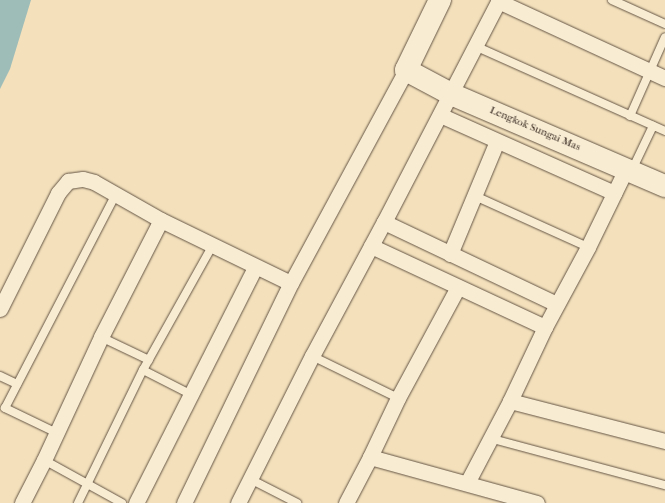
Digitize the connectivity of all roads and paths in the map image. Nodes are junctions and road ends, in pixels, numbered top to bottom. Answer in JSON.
{"nodes":[{"id":1,"x":440,"y":0,"type":"edge"},
{"id":2,"x":612,"y":0,"type":"edge"},
{"id":3,"x":499,"y":1,"type":"edge"},
{"id":4,"x":665,"y":24,"type":"edge"},
{"id":5,"x":665,"y":37,"type":"edge"},
{"id":6,"x":475,"y":46,"type":"junction"},
{"id":7,"x":406,"y":70,"type":"junction"},
{"id":8,"x":650,"y":71,"type":"junction"},
{"id":9,"x":665,"y":78,"type":"edge"},
{"id":10,"x":451,"y":94,"type":"junction"},
{"id":11,"x":440,"y":115,"type":"junction"},
{"id":12,"x":630,"y":116,"type":"junction"},
{"id":13,"x":653,"y":126,"type":"junction"},
{"id":14,"x":665,"y":131,"type":"edge"},
{"id":15,"x":497,"y":141,"type":"junction"},
{"id":16,"x":629,"y":170,"type":"junction"},
{"id":17,"x":665,"y":186,"type":"edge"},
{"id":18,"x":614,"y":193,"type":"junction"},
{"id":19,"x":116,"y":194,"type":"junction"},
{"id":20,"x":474,"y":196,"type":"junction"},
{"id":21,"x":161,"y":220,"type":"junction"},
{"id":22,"x":384,"y":222,"type":"junction"},
{"id":23,"x":213,"y":245,"type":"junction"},
{"id":24,"x":371,"y":246,"type":"junction"},
{"id":25,"x":588,"y":247,"type":"junction"},
{"id":26,"x":450,"y":254,"type":"junction"},
{"id":27,"x":255,"y":267,"type":"junction"},
{"id":28,"x":291,"y":283,"type":"junction"},
{"id":29,"x":458,"y":287,"type":"junction"},
{"id":30,"x":557,"y":304,"type":"junction"},
{"id":31,"x":0,"y":310,"type":"edge"},
{"id":32,"x":545,"y":328,"type":"junction"},
{"id":33,"x":101,"y":337,"type":"junction"},
{"id":34,"x":312,"y":356,"type":"junction"},
{"id":35,"x":149,"y":360,"type":"junction"},
{"id":36,"x":143,"y":370,"type":"junction"},
{"id":37,"x":0,"y":376,"type":"edge"},
{"id":38,"x":17,"y":384,"type":"junction"},
{"id":39,"x":192,"y":395,"type":"junction"},
{"id":40,"x":398,"y":398,"type":"junction"},
{"id":41,"x":510,"y":401,"type":"junction"},
{"id":42,"x":56,"y":433,"type":"junction"},
{"id":43,"x":489,"y":438,"type":"junction"},
{"id":44,"x":665,"y":441,"type":"edge"},
{"id":45,"x":370,"y":457,"type":"junction"},
{"id":46,"x":44,"y":460,"type":"junction"},
{"id":47,"x":250,"y":479,"type":"junction"},
{"id":48,"x":467,"y":483,"type":"junction"},
{"id":49,"x":87,"y":484,"type":"junction"},
{"id":50,"x":665,"y":486,"type":"edge"},
{"id":51,"x":508,"y":499,"type":"edge"},
{"id":52,"x":349,"y":502,"type":"edge"},
{"id":53,"x":22,"y":503,"type":"edge"},
{"id":54,"x":78,"y":503,"type":"edge"},
{"id":55,"x":122,"y":503,"type":"edge"},
{"id":56,"x":136,"y":503,"type":"edge"},
{"id":57,"x":184,"y":503,"type":"edge"},
{"id":58,"x":238,"y":503,"type":"edge"},
{"id":59,"x":297,"y":503,"type":"edge"},
{"id":60,"x":537,"y":503,"type":"edge"}],
"edges":[{"from":1,"to":7,"type":"street"},
{"from":2,"to":4,"type":"lane"},
{"from":3,"to":6,"type":"street"},
{"from":3,"to":8,"type":"street"},
{"from":5,"to":8,"type":"lane"},
{"from":6,"to":10,"type":"street"},
{"from":6,"to":12,"type":"lane"},
{"from":7,"to":10,"type":"street","name":"Lengkok Sungai Mas"},
{"from":7,"to":28,"type":"street"},
{"from":8,"to":9,"type":"street"},
{"from":8,"to":12,"type":"lane"},
{"from":10,"to":11,"type":"street"},
{"from":10,"to":16,"type":"street","name":"Lengkok Sungai Mas"},
{"from":11,"to":15,"type":"street"},
{"from":11,"to":22,"type":"street"},
{"from":12,"to":13,"type":"lane"},
{"from":13,"to":14,"type":"lane"},
{"from":13,"to":16,"type":"lane"},
{"from":15,"to":18,"type":"street"},
{"from":15,"to":20,"type":"street"},
{"from":16,"to":17,"type":"street","name":"Lengkok Sungai Mas"},
{"from":16,"to":18,"type":"street"},
{"from":18,"to":25,"type":"street"},
{"from":19,"to":21,"type":"street"},
{"from":19,"to":31,"type":"street"},
{"from":19,"to":38,"type":"lane"},
{"from":20,"to":25,"type":"lane"},
{"from":20,"to":26,"type":"street"},
{"from":21,"to":23,"type":"street"},
{"from":21,"to":33,"type":"street"},
{"from":22,"to":24,"type":"street"},
{"from":22,"to":26,"type":"street"},
{"from":23,"to":27,"type":"street"},
{"from":23,"to":35,"type":"lane"},
{"from":24,"to":29,"type":"street"},
{"from":24,"to":34,"type":"street"},
{"from":25,"to":30,"type":"street"},
{"from":26,"to":30,"type":"street"},
{"from":27,"to":28,"type":"street"},
{"from":27,"to":39,"type":"street"},
{"from":28,"to":57,"type":"street"},
{"from":29,"to":32,"type":"street"},
{"from":29,"to":40,"type":"street"},
{"from":30,"to":32,"type":"street"},
{"from":32,"to":41,"type":"street"},
{"from":33,"to":35,"type":"lane"},
{"from":33,"to":42,"type":"street"},
{"from":34,"to":40,"type":"lane"},
{"from":34,"to":47,"type":"street"},
{"from":35,"to":36,"type":"lane"},
{"from":36,"to":39,"type":"lane"},
{"from":36,"to":49,"type":"lane"},
{"from":37,"to":38,"type":"lane"},
{"from":38,"to":42,"type":"lane"},
{"from":39,"to":56,"type":"street"},
{"from":40,"to":45,"type":"street"},
{"from":41,"to":43,"type":"street"},
{"from":41,"to":44,"type":"street"},
{"from":42,"to":46,"type":"street"},
{"from":43,"to":48,"type":"street"},
{"from":43,"to":50,"type":"lane"},
{"from":45,"to":48,"type":"street"},
{"from":45,"to":52,"type":"street"},
{"from":46,"to":49,"type":"lane"},
{"from":46,"to":53,"type":"street"},
{"from":47,"to":58,"type":"street"},
{"from":47,"to":59,"type":"lane"},
{"from":48,"to":51,"type":"street"},
{"from":49,"to":54,"type":"lane"},
{"from":49,"to":55,"type":"lane"},
{"from":51,"to":60,"type":"street"}]}
